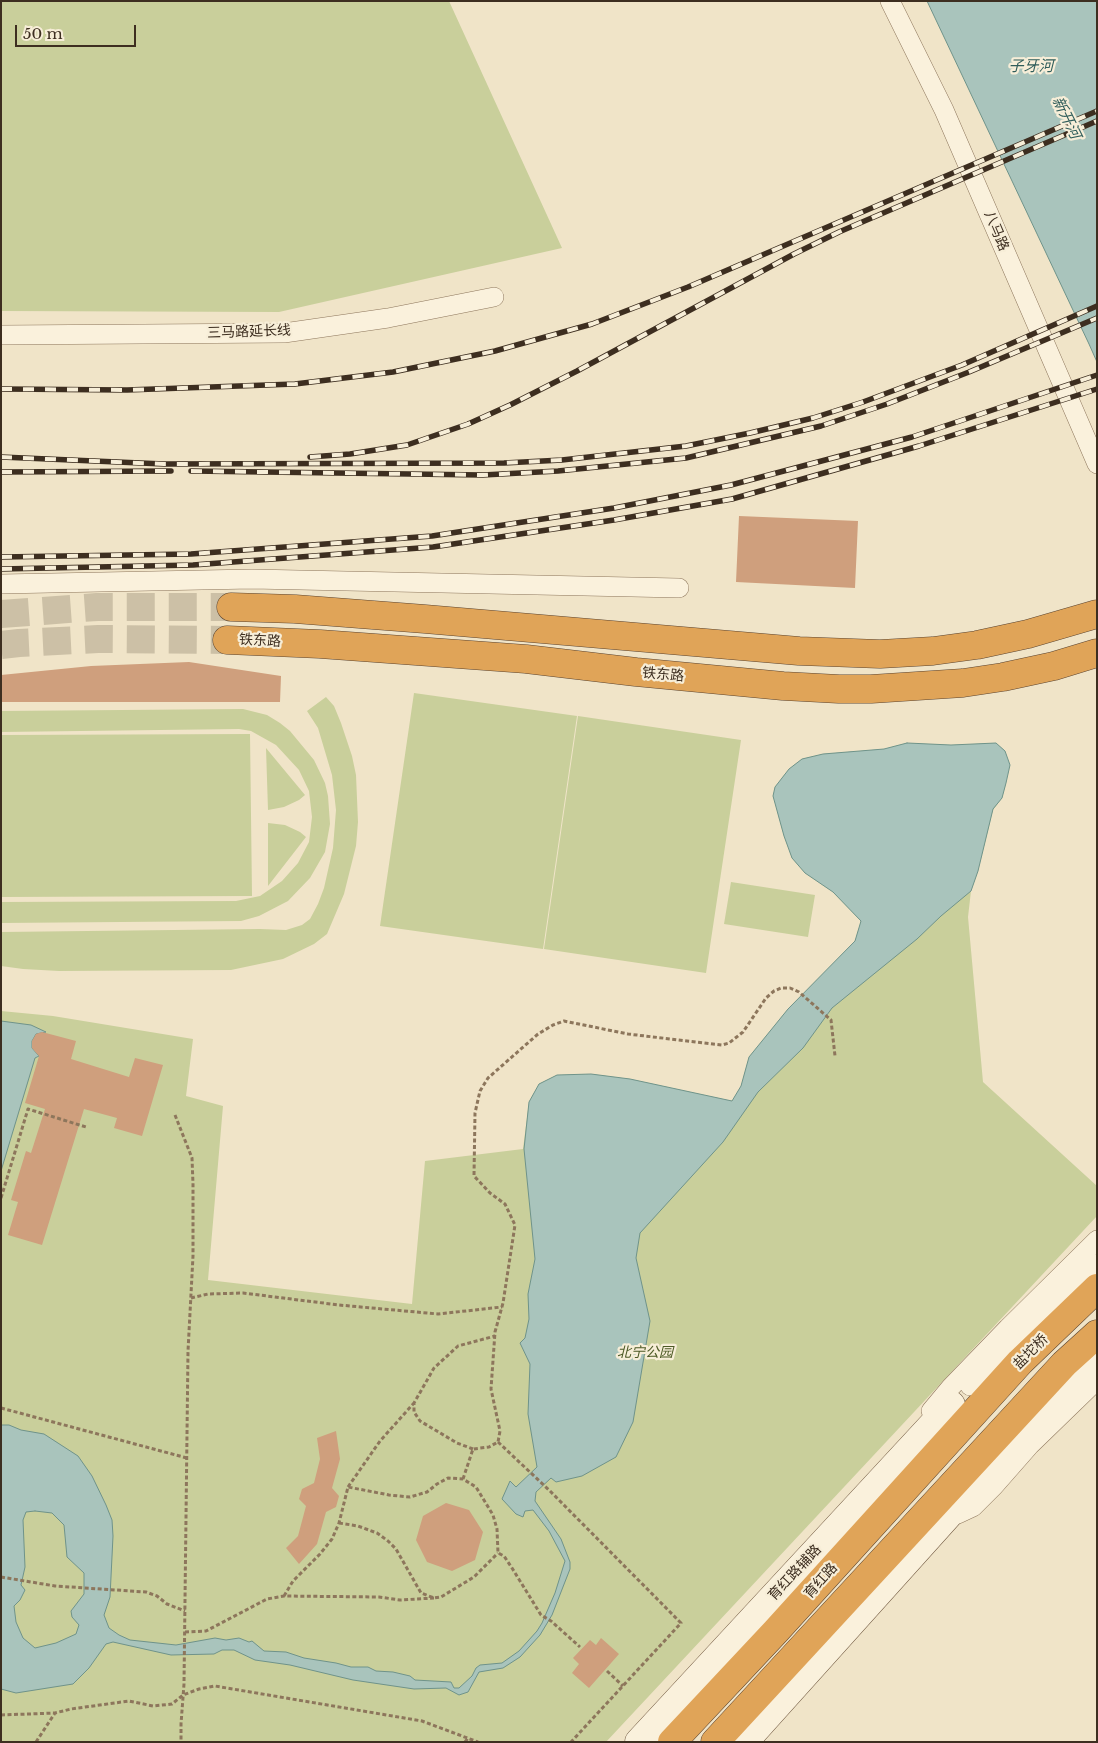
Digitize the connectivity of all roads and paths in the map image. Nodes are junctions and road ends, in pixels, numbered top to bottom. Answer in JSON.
{"nodes":[{"id":1,"x":890,"y":1,"type":"edge"},
{"id":2,"x":494,"y":296,"type":"dead end"},
{"id":3,"x":1,"y":335,"type":"edge"},
{"id":4,"x":1097,"y":464,"type":"edge"},
{"id":5,"x":1,"y":584,"type":"edge"},
{"id":6,"x":680,"y":588,"type":"dead end"},
{"id":7,"x":231,"y":607,"type":"tunnel mouth"},
{"id":8,"x":1097,"y":614,"type":"edge"},
{"id":9,"x":227,"y":640,"type":"tunnel mouth"},
{"id":10,"x":1097,"y":653,"type":"edge"},
{"id":11,"x":835,"y":1056,"type":"dead end"},
{"id":12,"x":175,"y":1115,"type":"dead end"},
{"id":13,"x":86,"y":1127,"type":"dead end"},
{"id":14,"x":1,"y":1198,"type":"edge"},
{"id":15,"x":1097,"y":1240,"type":"edge"},
{"id":16,"x":1097,"y":1264,"type":"edge"},
{"id":17,"x":1097,"y":1288,"type":"edge"},
{"id":18,"x":191,"y":1298,"type":"junction"},
{"id":19,"x":502,"y":1308,"type":"junction"},
{"id":20,"x":1097,"y":1334,"type":"edge"},
{"id":21,"x":494,"y":1336,"type":"junction"},
{"id":22,"x":1097,"y":1358,"type":"edge"},
{"id":23,"x":1097,"y":1380,"type":"edge"},
{"id":24,"x":414,"y":1403,"type":"junction"},
{"id":25,"x":1,"y":1408,"type":"edge"},
{"id":26,"x":959,"y":1412,"type":"junction"},
{"id":27,"x":498,"y":1442,"type":"junction"},
{"id":28,"x":998,"y":1447,"type":"junction"},
{"id":29,"x":473,"y":1449,"type":"junction"},
{"id":30,"x":187,"y":1458,"type":"junction"},
{"id":31,"x":885,"y":1476,"type":"junction"},
{"id":32,"x":463,"y":1479,"type":"junction"},
{"id":33,"x":348,"y":1487,"type":"junction"},
{"id":34,"x":943,"y":1521,"type":"junction"},
{"id":35,"x":339,"y":1523,"type":"junction"},
{"id":36,"x":498,"y":1553,"type":"junction"},
{"id":37,"x":1,"y":1577,"type":"edge"},
{"id":38,"x":284,"y":1596,"type":"junction"},
{"id":39,"x":434,"y":1598,"type":"junction"},
{"id":40,"x":185,"y":1611,"type":"junction"},
{"id":41,"x":185,"y":1634,"type":"junction"},
{"id":42,"x":580,"y":1647,"type":"dead end"},
{"id":43,"x":607,"y":1671,"type":"dead end"},
{"id":44,"x":623,"y":1686,"type":"junction"},
{"id":45,"x":183,"y":1694,"type":"junction"},
{"id":46,"x":55,"y":1713,"type":"junction"},
{"id":47,"x":1,"y":1715,"type":"edge"},
{"id":48,"x":468,"y":1738,"type":"junction"},
{"id":49,"x":36,"y":1742,"type":"edge"},
{"id":50,"x":181,"y":1742,"type":"edge"},
{"id":51,"x":465,"y":1742,"type":"edge"},
{"id":52,"x":478,"y":1742,"type":"edge"},
{"id":53,"x":571,"y":1742,"type":"edge"},
{"id":54,"x":639,"y":1742,"type":"edge"},
{"id":55,"x":672,"y":1742,"type":"edge"},
{"id":56,"x":715,"y":1742,"type":"edge"},
{"id":57,"x":744,"y":1742,"type":"edge"}],
"edges":[{"from":1,"to":4,"type":"street","name":"八马路"},
{"from":2,"to":3,"type":"street","name":"三马路延长线"},
{"from":5,"to":6,"type":"street"},
{"from":7,"to":8,"type":"highway"},
{"from":9,"to":10,"type":"highway","name":"铁东路"},
{"from":11,"to":19,"type":"path"},
{"from":12,"to":18,"type":"path"},
{"from":13,"to":14,"type":"path"},
{"from":15,"to":31,"type":"street"},
{"from":16,"to":26,"type":"street","name":"育红路"},
{"from":17,"to":26,"type":"highway","name":"盐坨桥"},
{"from":18,"to":19,"type":"path"},
{"from":18,"to":30,"type":"path"},
{"from":19,"to":21,"type":"path"},
{"from":20,"to":28,"type":"highway"},
{"from":21,"to":24,"type":"path"},
{"from":21,"to":27,"type":"path"},
{"from":22,"to":28,"type":"street"},
{"from":23,"to":34,"type":"street"},
{"from":24,"to":29,"type":"path"},
{"from":24,"to":33,"type":"path"},
{"from":25,"to":30,"type":"path"},
{"from":26,"to":31,"type":"main road","name":"育红路辅路"},
{"from":26,"to":55,"type":"highway","name":"育红路"},
{"from":27,"to":29,"type":"path"},
{"from":27,"to":44,"type":"path"},
{"from":28,"to":34,"type":"main road"},
{"from":28,"to":56,"type":"highway"},
{"from":29,"to":32,"type":"path"},
{"from":30,"to":40,"type":"path"},
{"from":31,"to":54,"type":"main road","name":"育红路辅路"},
{"from":32,"to":33,"type":"path"},
{"from":32,"to":36,"type":"path"},
{"from":33,"to":35,"type":"path"},
{"from":34,"to":57,"type":"main road"},
{"from":35,"to":38,"type":"path"},
{"from":35,"to":39,"type":"path"},
{"from":36,"to":39,"type":"path"},
{"from":36,"to":42,"type":"path"},
{"from":37,"to":40,"type":"path"},
{"from":38,"to":39,"type":"path"},
{"from":38,"to":41,"type":"path"},
{"from":40,"to":41,"type":"path"},
{"from":41,"to":45,"type":"path"},
{"from":43,"to":44,"type":"path"},
{"from":44,"to":53,"type":"path"},
{"from":45,"to":46,"type":"path"},
{"from":45,"to":48,"type":"path"},
{"from":45,"to":50,"type":"path"},
{"from":46,"to":47,"type":"path"},
{"from":46,"to":49,"type":"path"},
{"from":48,"to":51,"type":"path"},
{"from":48,"to":52,"type":"path"}]}
